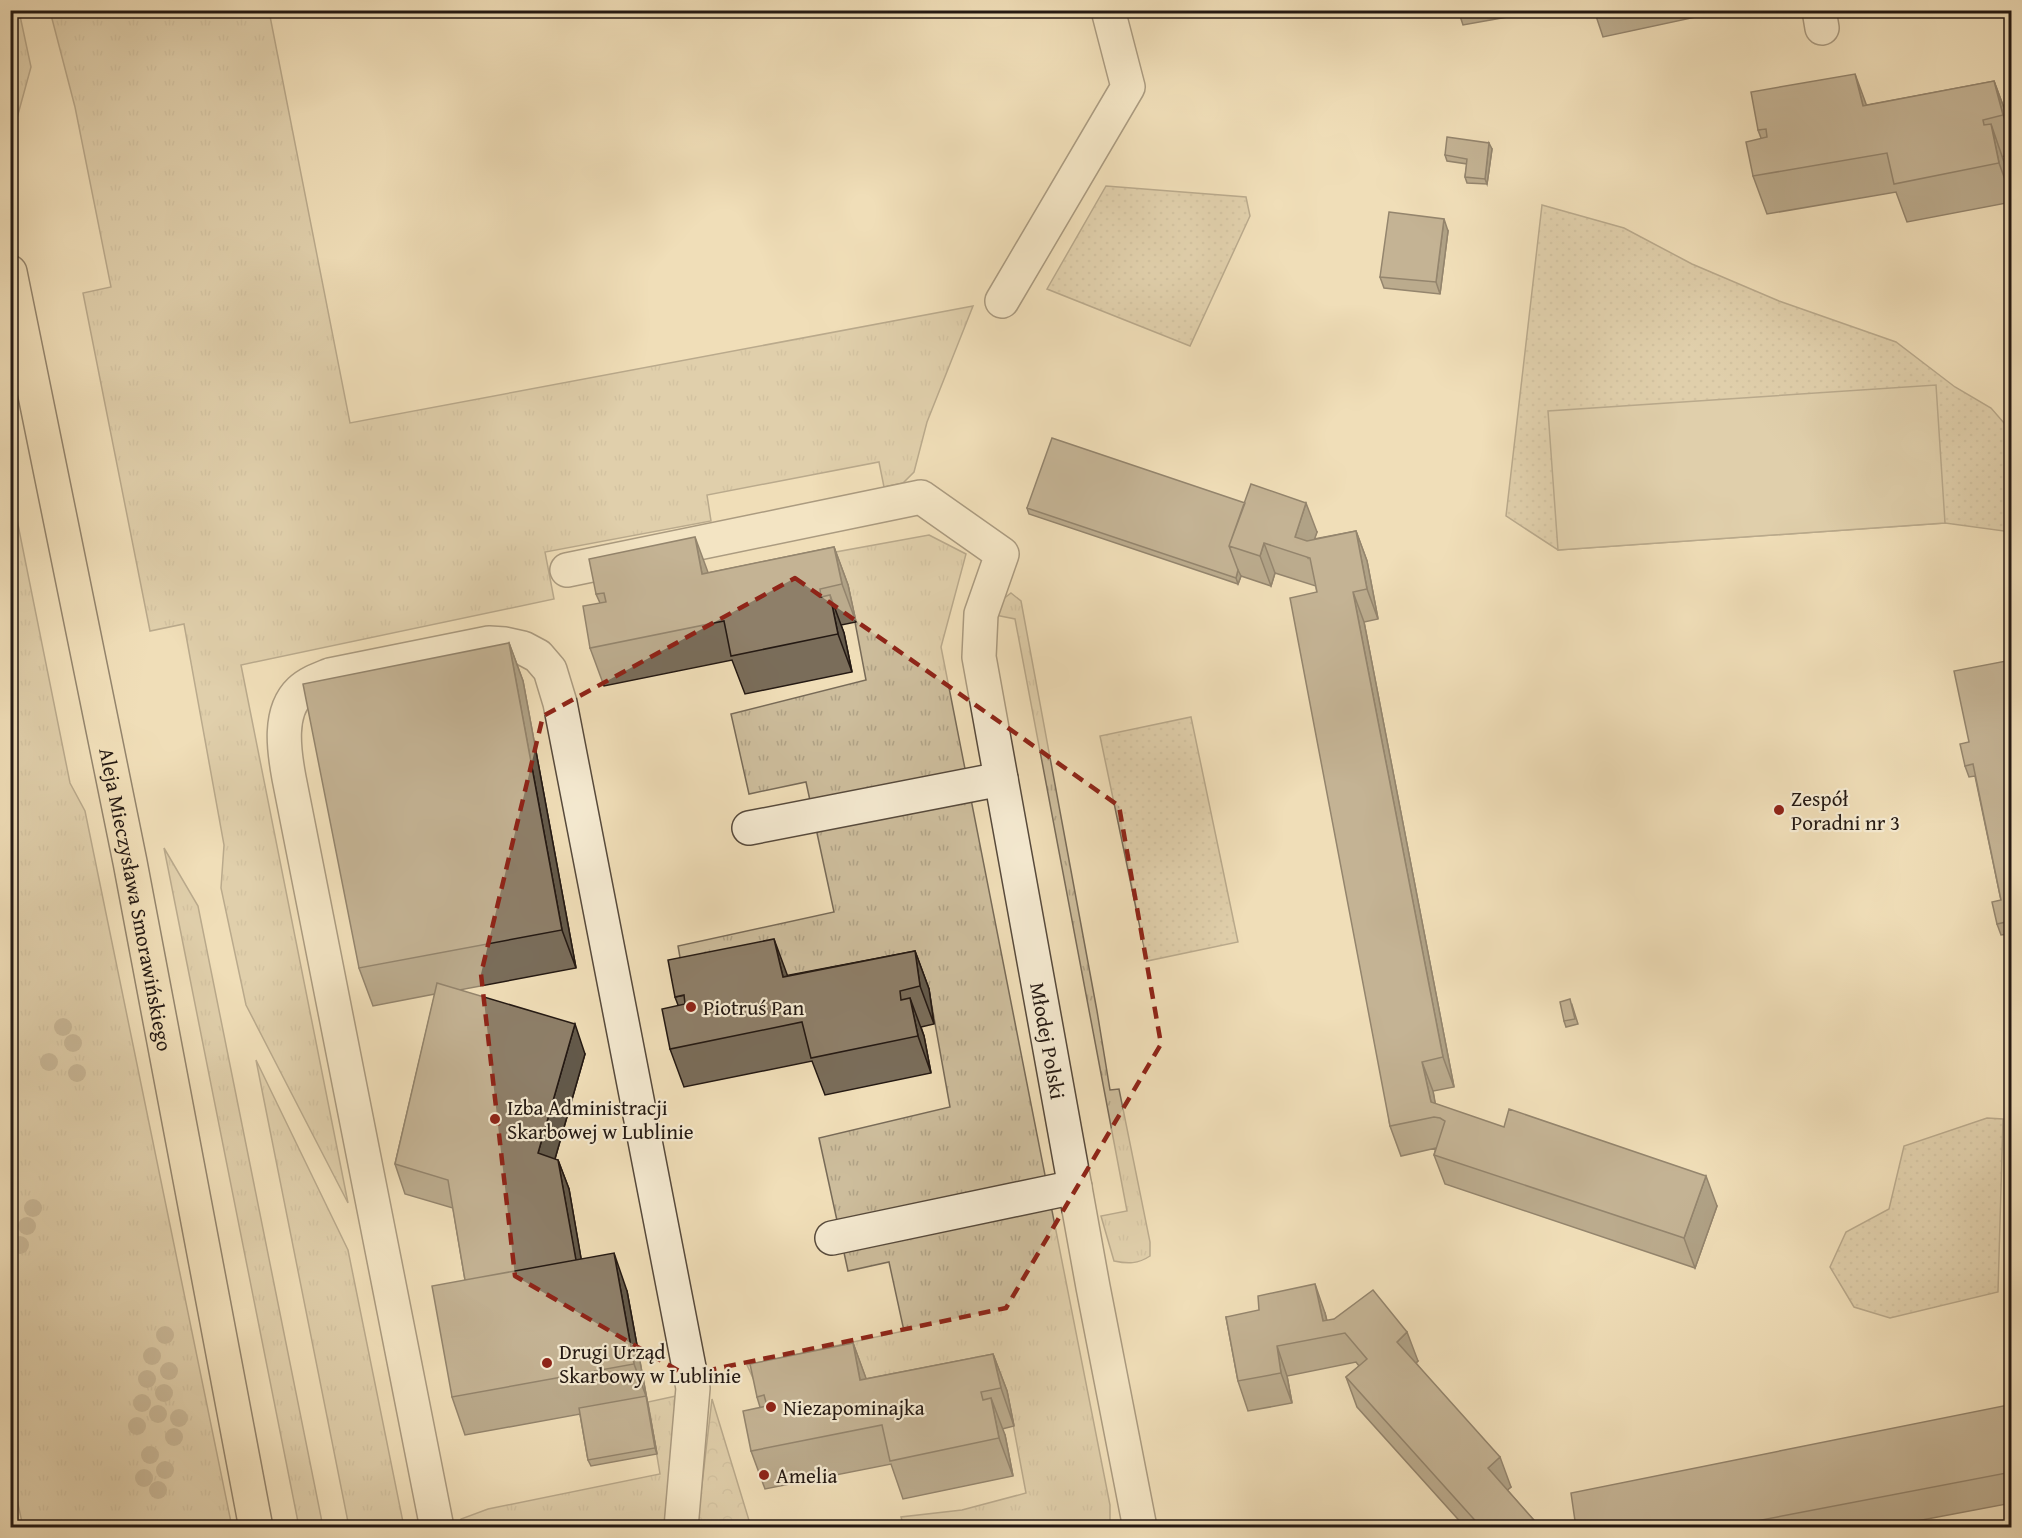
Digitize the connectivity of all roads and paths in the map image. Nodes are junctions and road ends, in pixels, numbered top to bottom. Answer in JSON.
{"nodes":[{"id":1,"x":1108,"y":10,"type":"edge"},
{"id":2,"x":10,"y":272,"type":"edge"},
{"id":3,"x":1002,"y":301,"type":"dead end"},
{"id":4,"x":567,"y":570,"type":"dead end"},
{"id":5,"x":1001,"y":779,"type":"junction"},
{"id":6,"x":749,"y":828,"type":"dead end"},
{"id":7,"x":1075,"y":1186,"type":"junction"},
{"id":8,"x":832,"y":1238,"type":"dead end"},
{"id":9,"x":256,"y":1527,"type":"edge"},
{"id":10,"x":437,"y":1527,"type":"edge"},
{"id":11,"x":681,"y":1527,"type":"edge"},
{"id":12,"x":1140,"y":1527,"type":"edge"}],
"edges":[{"from":1,"to":3,"type":"street"},
{"from":2,"to":9,"type":"main road","name":"Aleja Mieczysława Smorawińskiego"},
{"from":4,"to":5,"type":"street","name":"Młodej Polski"},
{"from":5,"to":6,"type":"street"},
{"from":5,"to":7,"type":"street","name":"Młodej Polski"},
{"from":7,"to":8,"type":"street"},
{"from":7,"to":12,"type":"street","name":"Młodej Polski"},
{"from":10,"to":11,"type":"street"}]}
